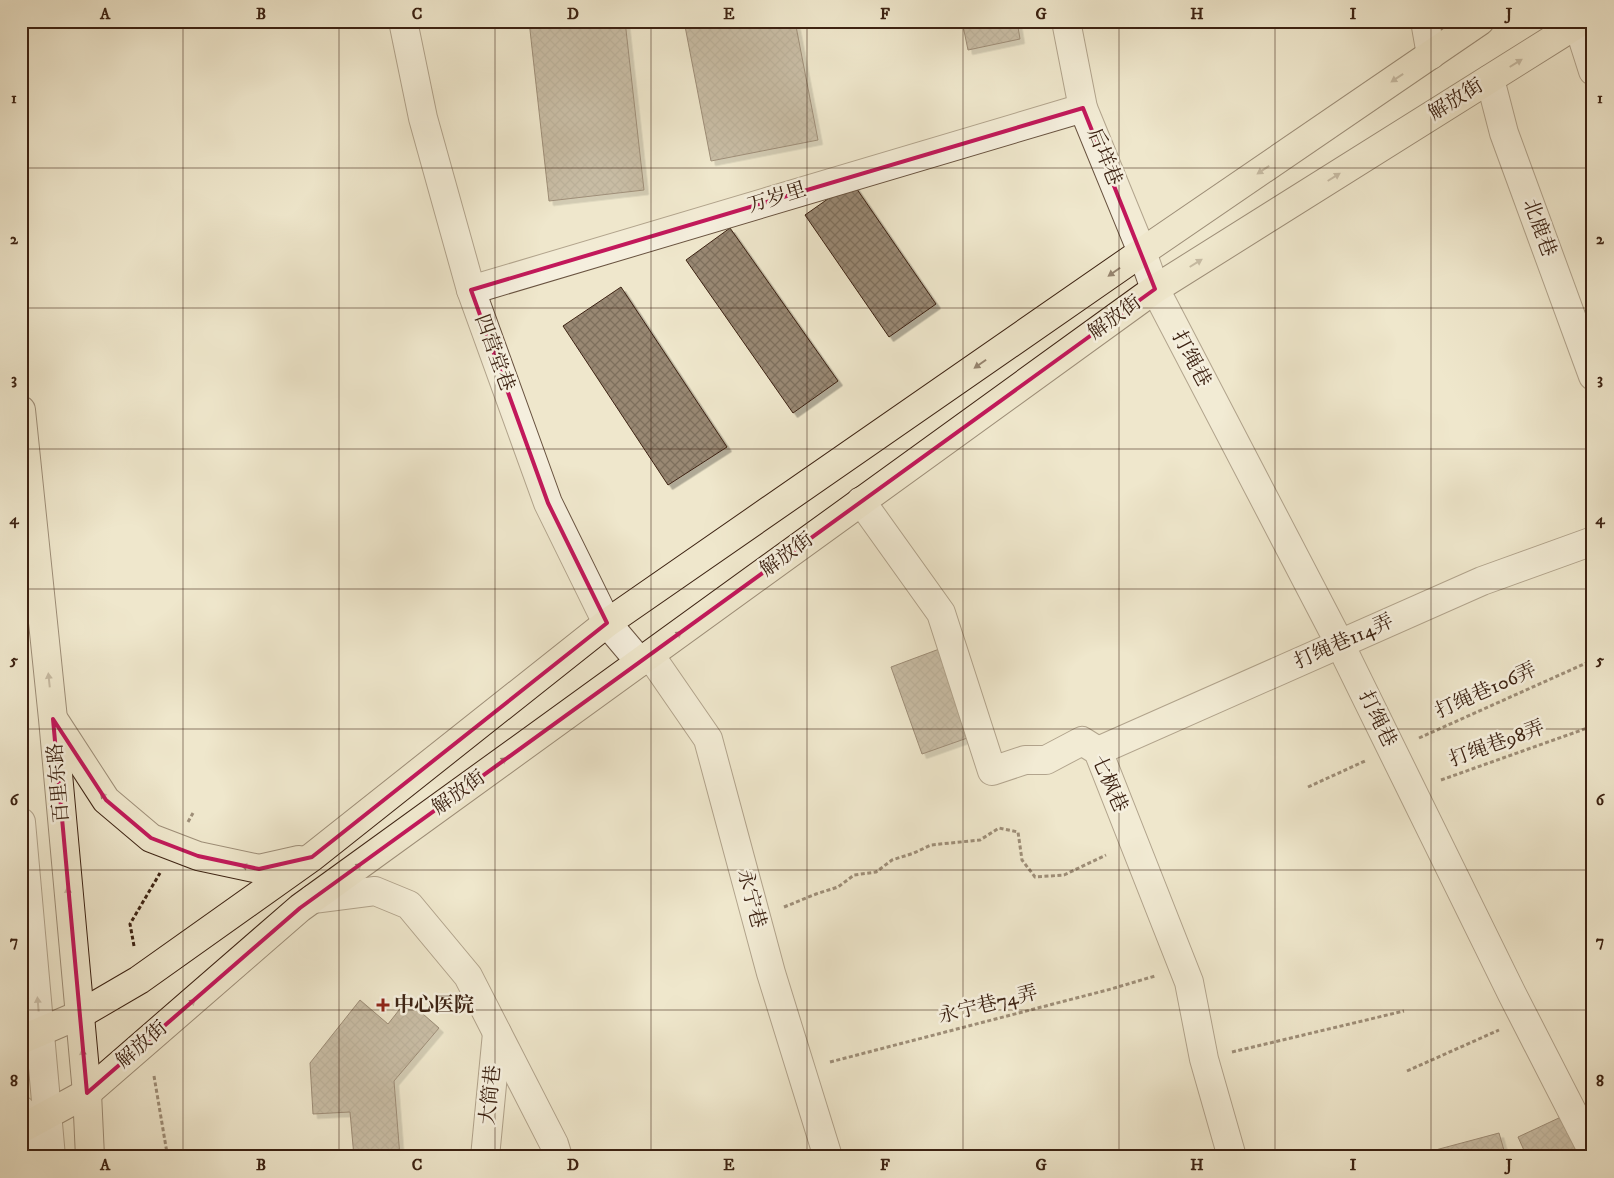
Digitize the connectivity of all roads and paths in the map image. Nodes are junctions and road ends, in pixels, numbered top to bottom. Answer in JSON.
{"nodes":[{"id":1,"x":403,"y":21,"type":"edge"},
{"id":2,"x":1066,"y":21,"type":"edge"},
{"id":3,"x":1425,"y":21,"type":"edge"},
{"id":4,"x":1480,"y":21,"type":"edge"},
{"id":5,"x":1580,"y":23,"type":"edge"},
{"id":6,"x":1432,"y":55,"type":"junction"},
{"id":7,"x":1593,"y":71,"type":"edge"},
{"id":8,"x":1490,"y":79,"type":"junction"},
{"id":9,"x":1083,"y":108,"type":"junction"},
{"id":10,"x":1142,"y":252,"type":"junction"},
{"id":11,"x":1155,"y":289,"type":"junction"},
{"id":12,"x":471,"y":290,"type":"junction"},
{"id":13,"x":1593,"y":376,"type":"edge"},
{"id":14,"x":21,"y":410,"type":"edge"},
{"id":15,"x":861,"y":501,"type":"junction"},
{"id":16,"x":1593,"y":541,"type":"edge"},
{"id":17,"x":607,"y":623,"type":"junction"},
{"id":18,"x":1340,"y":644,"type":"junction"},
{"id":19,"x":645,"y":658,"type":"junction"},
{"id":20,"x":1593,"y":660,"type":"edge"},
{"id":21,"x":53,"y":719,"type":"junction"},
{"id":22,"x":1593,"y":726,"type":"edge"},
{"id":23,"x":1392,"y":749,"type":"junction"},
{"id":24,"x":1098,"y":751,"type":"junction"},
{"id":25,"x":1308,"y":787,"type":"dead end"},
{"id":26,"x":1412,"y":790,"type":"junction"},
{"id":27,"x":21,"y":822,"type":"edge"},
{"id":28,"x":1134,"y":842,"type":"junction"},
{"id":29,"x":312,"y":857,"type":"junction"},
{"id":30,"x":313,"y":899,"type":"junction"},
{"id":31,"x":758,"y":922,"type":"junction"},
{"id":32,"x":1183,"y":967,"type":"junction"},
{"id":33,"x":1404,"y":1010,"type":"dead end"},
{"id":34,"x":79,"y":1015,"type":"junction"},
{"id":35,"x":1524,"y":1019,"type":"junction"},
{"id":36,"x":497,"y":1034,"type":"junction"},
{"id":37,"x":31,"y":1036,"type":"edge"},
{"id":38,"x":1204,"y":1059,"type":"junction"},
{"id":39,"x":800,"y":1069,"type":"junction"},
{"id":40,"x":1407,"y":1071,"type":"dead end"},
{"id":41,"x":87,"y":1094,"type":"junction"},
{"id":42,"x":48,"y":1115,"type":"junction"},
{"id":43,"x":22,"y":1123,"type":"edge"},
{"id":44,"x":1593,"y":1152,"type":"edge"},
{"id":45,"x":24,"y":1157,"type":"edge"},
{"id":46,"x":51,"y":1157,"type":"edge"},
{"id":47,"x":90,"y":1157,"type":"edge"},
{"id":48,"x":485,"y":1157,"type":"edge"},
{"id":49,"x":558,"y":1157,"type":"edge"},
{"id":50,"x":828,"y":1157,"type":"edge"},
{"id":51,"x":1232,"y":1157,"type":"edge"}],
"edges":[{"from":1,"to":12,"type":"street","name":"四营堂巷"},
{"from":2,"to":9,"type":"street","name":"后垟巷"},
{"from":3,"to":6,"type":"street"},
{"from":4,"to":6,"type":"main road","name":"解放街"},
{"from":5,"to":7,"type":"street"},
{"from":8,"to":5,"type":"main road","name":"解放街","one_way":true},
{"from":6,"to":10,"type":"main road","name":"解放街","one_way":true},
{"from":11,"to":8,"type":"main road","name":"解放街","one_way":true},
{"from":8,"to":13,"type":"street","name":"北鹿巷"},
{"from":9,"to":10,"type":"street","name":"后垟巷"},
{"from":9,"to":12,"type":"street","name":"万岁里"},
{"from":10,"to":11,"type":"street","name":"后垟巷"},
{"from":10,"to":17,"type":"main road","name":"解放街","one_way":true},
{"from":11,"to":15,"type":"main road","name":"解放街"},
{"from":11,"to":18,"type":"street","name":"打绳巷"},
{"from":12,"to":17,"type":"street","name":"四营堂巷"},
{"from":21,"to":14,"type":"main road","name":"百里东路","one_way":true},
{"from":19,"to":15,"type":"main road","name":"解放街","one_way":true},
{"from":15,"to":24,"type":"street","name":"七枫巷"},
{"from":16,"to":18,"type":"street","name":"打绳巷114弄"},
{"from":17,"to":19,"type":"street","name":"四营堂巷"},
{"from":17,"to":29,"type":"main road","name":"解放街"},
{"from":18,"to":23,"type":"street","name":"打绳巷"},
{"from":18,"to":24,"type":"street","name":"打绳巷114弄"},
{"from":30,"to":19,"type":"main road","name":"解放街","one_way":true},
{"from":19,"to":31,"type":"street","name":"永宁巷"},
{"from":20,"to":23,"type":"path","name":"打绳巷106弄"},
{"from":29,"to":21,"type":"main road","one_way":true},
{"from":34,"to":21,"type":"main road","name":"百里东路","one_way":true},
{"from":22,"to":26,"type":"path","name":"打绳巷98弄"},
{"from":23,"to":25,"type":"path","name":"打绳巷106弄"},
{"from":23,"to":26,"type":"street","name":"打绳巷"},
{"from":24,"to":28,"type":"street","name":"七枫巷"},
{"from":26,"to":35,"type":"street","name":"打绳巷"},
{"from":37,"to":27,"type":"street","one_way":true},
{"from":28,"to":31,"type":"path"},
{"from":28,"to":32,"type":"street","name":"七枫巷"},
{"from":29,"to":34,"type":"main road","name":"解放街"},
{"from":30,"to":36,"type":"street"},
{"from":41,"to":30,"type":"main road","name":"解放街","one_way":true},
{"from":31,"to":39,"type":"street","name":"永宁巷"},
{"from":32,"to":38,"type":"street","name":"七枫巷"},
{"from":32,"to":39,"type":"path","name":"永宁巷74弄"},
{"from":33,"to":38,"type":"path"},
{"from":34,"to":37,"type":"main road","name":"解放街"},
{"from":41,"to":34,"type":"main road","name":"百里东路","one_way":true},
{"from":35,"to":40,"type":"path"},
{"from":35,"to":44,"type":"street","name":"打绳巷"},
{"from":36,"to":48,"type":"street","name":"大简巷"},
{"from":36,"to":49,"type":"street"},
{"from":37,"to":42,"type":"street"},
{"from":38,"to":51,"type":"street","name":"七枫巷"},
{"from":39,"to":50,"type":"street","name":"永宁巷"},
{"from":41,"to":42,"type":"main road","name":"解放街"},
{"from":41,"to":47,"type":"main road","name":"百里东路"},
{"from":42,"to":43,"type":"main road","name":"解放街"},
{"from":42,"to":46,"type":"street"},
{"from":43,"to":45,"type":"street"}]}
